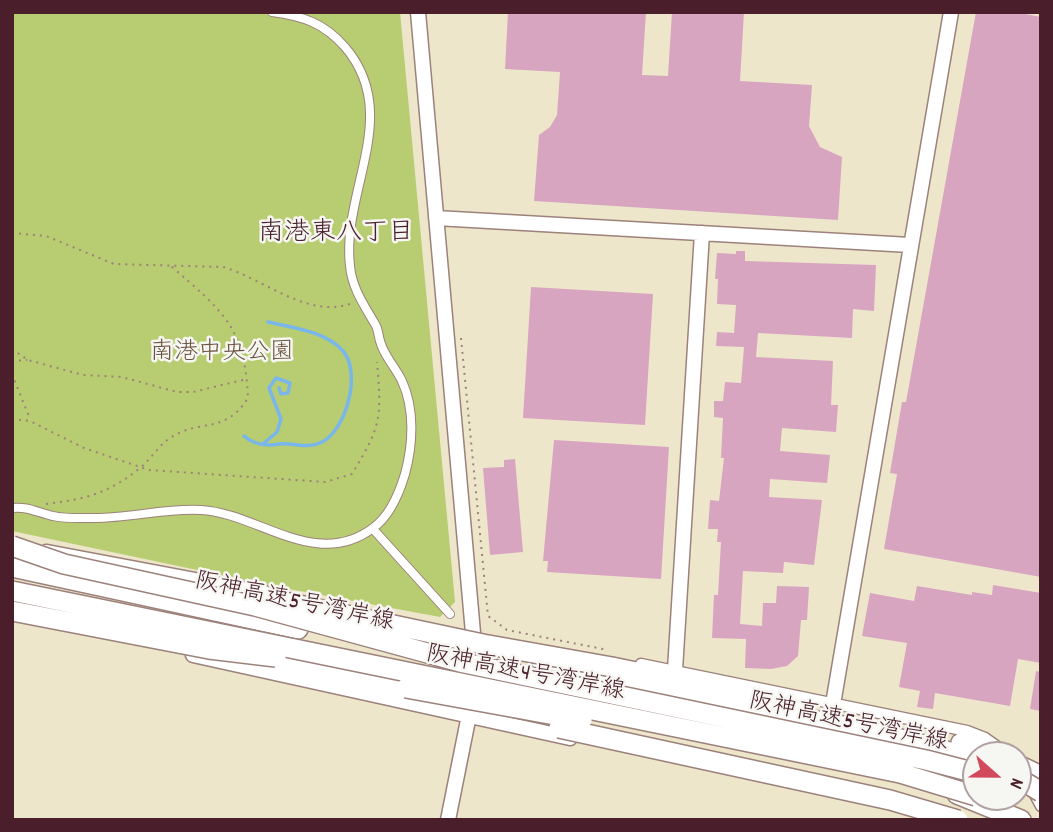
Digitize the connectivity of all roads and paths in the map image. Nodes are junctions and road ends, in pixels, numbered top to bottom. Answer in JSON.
{"nodes":[{"id":1,"x":272,"y":12,"type":"edge"},
{"id":2,"x":418,"y":12,"type":"edge"},
{"id":3,"x":951,"y":12,"type":"edge"},
{"id":4,"x":436,"y":218,"type":"junction"},
{"id":5,"x":12,"y":233,"type":"edge"},
{"id":6,"x":702,"y":233,"type":"junction"},
{"id":7,"x":910,"y":246,"type":"junction"},
{"id":8,"x":171,"y":266,"type":"junction"},
{"id":9,"x":360,"y":300,"type":"junction"},
{"id":10,"x":461,"y":338,"type":"dead end"},
{"id":11,"x":381,"y":344,"type":"junction"},
{"id":12,"x":12,"y":349,"type":"edge"},
{"id":13,"x":28,"y":360,"type":"junction"},
{"id":14,"x":12,"y":361,"type":"edge"},
{"id":15,"x":12,"y":374,"type":"edge"},
{"id":16,"x":248,"y":379,"type":"junction"},
{"id":17,"x":12,"y":419,"type":"edge"},
{"id":18,"x":30,"y":421,"type":"junction"},
{"id":19,"x":140,"y":468,"type":"junction"},
{"id":20,"x":26,"y":506,"type":"junction"},
{"id":21,"x":12,"y":508,"type":"edge"},
{"id":22,"x":373,"y":529,"type":"junction"},
{"id":23,"x":12,"y":545,"type":"edge"},
{"id":24,"x":12,"y":567,"type":"edge"},
{"id":25,"x":12,"y":591,"type":"edge"},
{"id":26,"x":12,"y":611,"type":"edge"},
{"id":27,"x":373,"y":612,"type":"dead end"},
{"id":28,"x":450,"y":614,"type":"dead end"},
{"id":29,"x":12,"y":617,"type":"edge"},
{"id":30,"x":394,"y":617,"type":"dead end"},
{"id":31,"x":478,"y":638,"type":"junction"},
{"id":32,"x":173,"y":650,"type":"junction"},
{"id":33,"x":611,"y":650,"type":"dead end"},
{"id":34,"x":675,"y":670,"type":"junction"},
{"id":35,"x":406,"y":688,"type":"junction"},
{"id":36,"x":832,"y":704,"type":"junction"},
{"id":37,"x":469,"y":715,"type":"junction"},
{"id":38,"x":989,"y":741,"type":"edge"},
{"id":39,"x":962,"y":745,"type":"edge"},
{"id":40,"x":962,"y":756,"type":"edge"},
{"id":41,"x":962,"y":780,"type":"edge"},
{"id":42,"x":962,"y":781,"type":"edge"},
{"id":43,"x":962,"y":785,"type":"edge"},
{"id":44,"x":962,"y":787,"type":"edge"},
{"id":45,"x":1016,"y":811,"type":"edge"},
{"id":46,"x":448,"y":820,"type":"edge"},
{"id":47,"x":951,"y":820,"type":"edge"},
{"id":48,"x":958,"y":820,"type":"edge"},
{"id":49,"x":1021,"y":820,"type":"edge"},
{"id":50,"x":1031,"y":820,"type":"edge"}],
"edges":[{"from":1,"to":9,"type":"street"},
{"from":2,"to":4,"type":"street"},
{"from":3,"to":7,"type":"street"},
{"from":4,"to":6,"type":"street"},
{"from":4,"to":31,"type":"street"},
{"from":5,"to":8,"type":"path"},
{"from":6,"to":7,"type":"street"},
{"from":6,"to":34,"type":"street"},
{"from":7,"to":36,"type":"street"},
{"from":8,"to":9,"type":"path"},
{"from":8,"to":16,"type":"path"},
{"from":9,"to":11,"type":"street"},
{"from":10,"to":33,"type":"path"},
{"from":11,"to":19,"type":"path"},
{"from":11,"to":22,"type":"street"},
{"from":12,"to":13,"type":"path"},
{"from":13,"to":14,"type":"path"},
{"from":13,"to":16,"type":"path"},
{"from":15,"to":18,"type":"path"},
{"from":16,"to":19,"type":"path"},
{"from":17,"to":18,"type":"path"},
{"from":18,"to":19,"type":"path"},
{"from":19,"to":20,"type":"path"},
{"from":20,"to":21,"type":"street"},
{"from":20,"to":22,"type":"street"},
{"from":22,"to":28,"type":"street"},
{"from":23,"to":27,"type":"street"},
{"from":23,"to":31,"type":"highway","bridge":true},
{"from":23,"to":41,"type":"highway","name":"阪神高速4号湾岸線","bridge":true},
{"from":24,"to":42,"type":"highway","name":"阪神高速5号湾岸線","bridge":true},
{"from":25,"to":43,"type":"highway","name":"阪神高速5号湾岸線","bridge":true},
{"from":26,"to":49,"type":"highway","name":"阪神高速4号湾岸線","bridge":true},
{"from":29,"to":32,"type":"street"},
{"from":30,"to":31,"type":"street"},
{"from":31,"to":34,"type":"street"},
{"from":31,"to":37,"type":"street"},
{"from":31,"to":39,"type":"highway","bridge":true},
{"from":31,"to":40,"type":"highway","bridge":true},
{"from":32,"to":35,"type":"highway"},
{"from":32,"to":37,"type":"street"},
{"from":34,"to":36,"type":"street"},
{"from":35,"to":44,"type":"highway","bridge":true},
{"from":35,"to":48,"type":"highway","bridge":true},
{"from":36,"to":38,"type":"street"},
{"from":37,"to":46,"type":"street"},
{"from":37,"to":47,"type":"street"},
{"from":45,"to":50,"type":"highway","name":"阪神高速5号湾岸線"}]}
